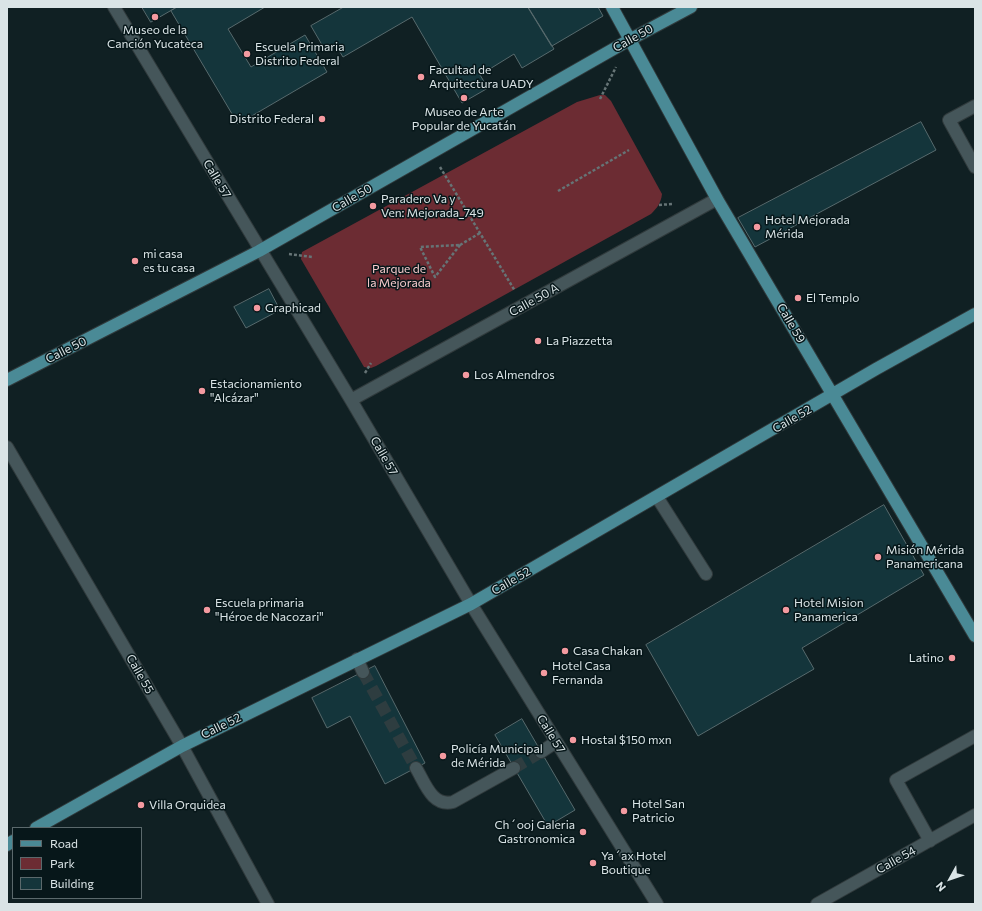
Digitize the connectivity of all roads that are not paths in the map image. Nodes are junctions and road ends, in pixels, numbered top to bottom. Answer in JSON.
{"nodes":[{"id":1,"x":114,"y":7,"type":"edge"},
{"id":2,"x":612,"y":7,"type":"edge"},
{"id":3,"x":691,"y":7,"type":"edge"},
{"id":4,"x":631,"y":39,"type":"junction"},
{"id":5,"x":975,"y":106,"type":"edge"},
{"id":6,"x":975,"y":167,"type":"edge"},
{"id":7,"x":717,"y":199,"type":"junction"},
{"id":8,"x":259,"y":251,"type":"junction"},
{"id":9,"x":975,"y":314,"type":"edge"},
{"id":10,"x":7,"y":380,"type":"edge"},
{"id":11,"x":834,"y":395,"type":"junction"},
{"id":12,"x":351,"y":400,"type":"junction"},
{"id":13,"x":7,"y":447,"type":"edge"},
{"id":14,"x":657,"y":497,"type":"junction"},
{"id":15,"x":706,"y":574,"type":"dead end"},
{"id":16,"x":471,"y":604,"type":"junction"},
{"id":17,"x":975,"y":636,"type":"edge"},
{"id":18,"x":357,"y":659,"type":"junction"},
{"id":19,"x":363,"y":672,"type":"tunnel mouth"},
{"id":20,"x":975,"y":736,"type":"edge"},
{"id":21,"x":556,"y":742,"type":"junction"},
{"id":22,"x":182,"y":746,"type":"junction"},
{"id":23,"x":541,"y":752,"type":"tunnel mouth"},
{"id":24,"x":416,"y":768,"type":"tunnel mouth"},
{"id":25,"x":514,"y":768,"type":"tunnel mouth"},
{"id":26,"x":975,"y":815,"type":"edge"},
{"id":27,"x":38,"y":827,"type":"edge"},
{"id":28,"x":930,"y":841,"type":"junction"},
{"id":29,"x":268,"y":904,"type":"edge"},
{"id":30,"x":657,"y":904,"type":"edge"},
{"id":31,"x":817,"y":904,"type":"edge"}],
"edges":[{"from":1,"to":8,"type":"street","name":"Calle 57"},
{"from":2,"to":4,"type":"main road","name":"Calle 59"},
{"from":3,"to":4,"type":"main road","name":"Calle 50"},
{"from":4,"to":7,"type":"main road","name":"Calle 59"},
{"from":4,"to":8,"type":"main road","name":"Calle 50"},
{"from":5,"to":6,"type":"street"},
{"from":7,"to":11,"type":"main road","name":"Calle 59"},
{"from":7,"to":12,"type":"street","name":"Calle 50 A"},
{"from":8,"to":10,"type":"main road","name":"Calle 50"},
{"from":8,"to":12,"type":"street","name":"Calle 57"},
{"from":9,"to":11,"type":"main road","name":"Calle 52"},
{"from":11,"to":14,"type":"main road","name":"Calle 52"},
{"from":11,"to":17,"type":"main road","name":"Calle 59"},
{"from":12,"to":16,"type":"street","name":"Calle 57"},
{"from":13,"to":22,"type":"street","name":"Calle 55"},
{"from":14,"to":15,"type":"street"},
{"from":14,"to":16,"type":"main road","name":"Calle 52"},
{"from":16,"to":18,"type":"main road","name":"Calle 52"},
{"from":16,"to":21,"type":"street","name":"Calle 57"},
{"from":18,"to":19,"type":"street"},
{"from":18,"to":22,"type":"main road","name":"Calle 52"},
{"from":20,"to":28,"type":"street"},
{"from":21,"to":23,"type":"street"},
{"from":21,"to":30,"type":"street","name":"Calle 57"},
{"from":22,"to":27,"type":"main road","name":"Calle 52"},
{"from":22,"to":29,"type":"street","name":"Calle 55"},
{"from":24,"to":25,"type":"street"},
{"from":26,"to":28,"type":"street","name":"Calle 54"},
{"from":28,"to":31,"type":"street","name":"Calle 54"}]}
